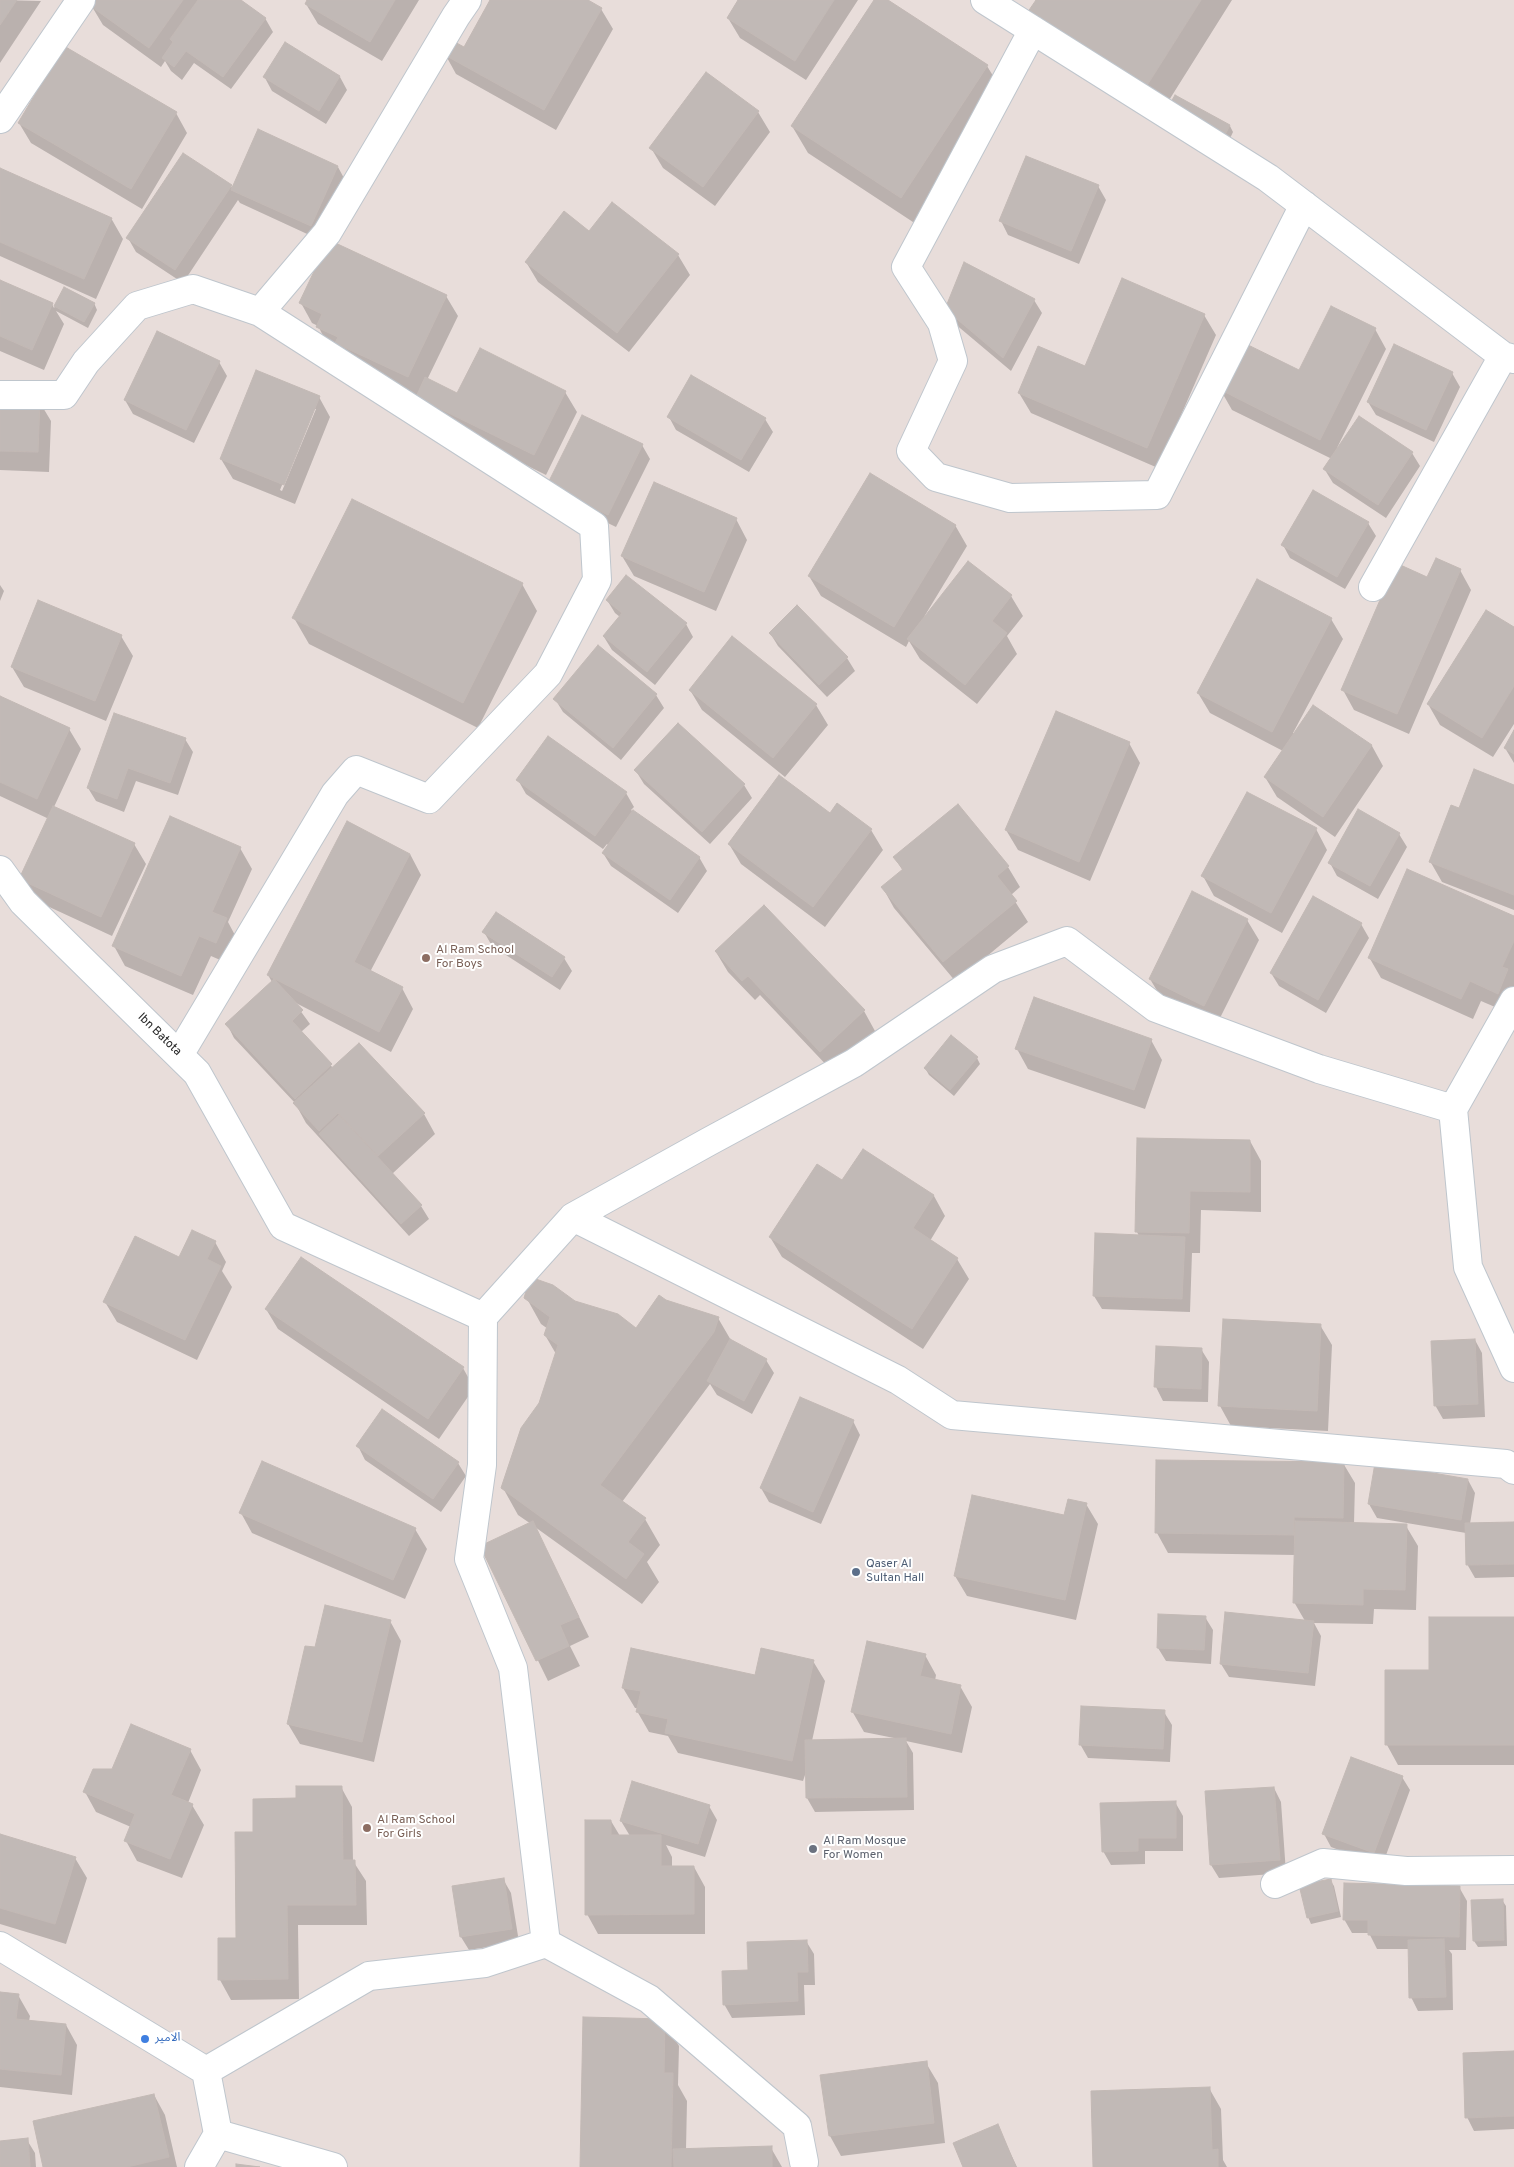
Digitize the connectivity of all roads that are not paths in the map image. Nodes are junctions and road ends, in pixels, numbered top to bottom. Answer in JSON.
{"nodes":[{"id":1,"x":81,"y":0,"type":"edge"},
{"id":2,"x":467,"y":0,"type":"edge"},
{"id":3,"x":985,"y":0,"type":"edge"},
{"id":4,"x":1033,"y":30,"type":"junction"},
{"id":5,"x":0,"y":120,"type":"edge"},
{"id":6,"x":1304,"y":205,"type":"junction"},
{"id":7,"x":260,"y":312,"type":"junction"},
{"id":8,"x":1509,"y":358,"type":"edge"},
{"id":9,"x":0,"y":395,"type":"edge"},
{"id":10,"x":1373,"y":587,"type":"dead end"},
{"id":11,"x":0,"y":870,"type":"edge"},
{"id":12,"x":1514,"y":1001,"type":"edge"},
{"id":13,"x":179,"y":1055,"type":"junction"},
{"id":14,"x":1453,"y":1109,"type":"junction"},
{"id":15,"x":573,"y":1218,"type":"junction"},
{"id":16,"x":483,"y":1316,"type":"junction"},
{"id":17,"x":1514,"y":1368,"type":"edge"},
{"id":18,"x":1514,"y":1470,"type":"edge"},
{"id":19,"x":1514,"y":1870,"type":"edge"},
{"id":20,"x":1275,"y":1884,"type":"dead end"},
{"id":21,"x":546,"y":1943,"type":"junction"},
{"id":22,"x":0,"y":1946,"type":"edge"},
{"id":23,"x":206,"y":2071,"type":"junction"},
{"id":24,"x":218,"y":2134,"type":"junction"},
{"id":25,"x":804,"y":2162,"type":"dead end"},
{"id":26,"x":199,"y":2167,"type":"edge"},
{"id":27,"x":333,"y":2167,"type":"edge"}],
"edges":[{"from":1,"to":5,"type":"street"},
{"from":2,"to":7,"type":"street"},
{"from":3,"to":4,"type":"street"},
{"from":4,"to":6,"type":"street"},
{"from":4,"to":6,"type":"street"},
{"from":6,"to":8,"type":"street"},
{"from":7,"to":9,"type":"street"},
{"from":7,"to":13,"type":"street"},
{"from":8,"to":10,"type":"street"},
{"from":11,"to":13,"type":"street","name":"Ibn Batota"},
{"from":12,"to":14,"type":"street"},
{"from":13,"to":16,"type":"street","name":"Ibn Batota"},
{"from":14,"to":15,"type":"street"},
{"from":14,"to":17,"type":"street"},
{"from":15,"to":16,"type":"street"},
{"from":15,"to":18,"type":"street"},
{"from":16,"to":21,"type":"street"},
{"from":19,"to":20,"type":"street"},
{"from":21,"to":23,"type":"street"},
{"from":21,"to":25,"type":"street"},
{"from":22,"to":23,"type":"street"},
{"from":23,"to":24,"type":"street"},
{"from":24,"to":26,"type":"street"},
{"from":24,"to":27,"type":"street"}]}
